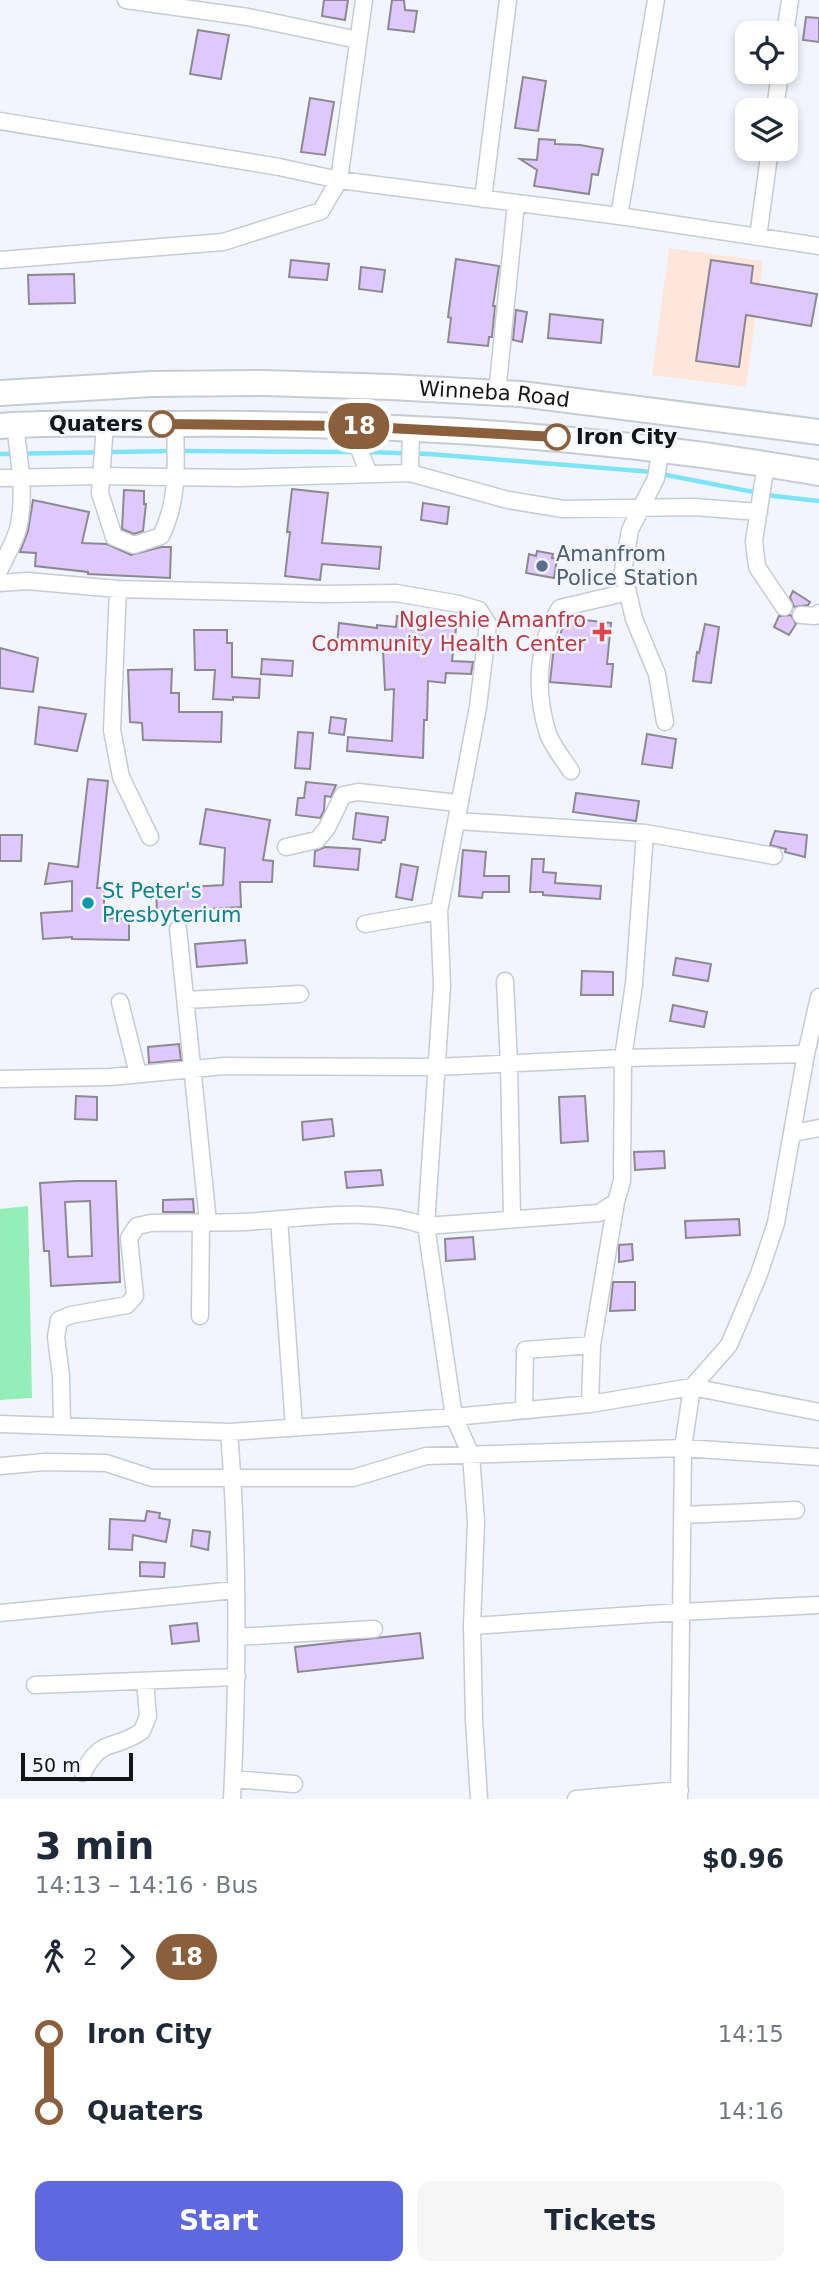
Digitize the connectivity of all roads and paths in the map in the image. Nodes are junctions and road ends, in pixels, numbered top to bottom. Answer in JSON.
{"nodes":[{"id":1,"x":126,"y":0,"type":"edge"},
{"id":2,"x":364,"y":0,"type":"edge"},
{"id":3,"x":508,"y":0,"type":"edge"},
{"id":4,"x":656,"y":0,"type":"edge"},
{"id":5,"x":790,"y":0,"type":"edge"},
{"id":6,"x":787,"y":21,"type":"edge"},
{"id":7,"x":358,"y":40,"type":"junction"},
{"id":8,"x":0,"y":121,"type":"edge"},
{"id":9,"x":768,"y":161,"type":"edge"},
{"id":10,"x":339,"y":180,"type":"junction"},
{"id":11,"x":483,"y":199,"type":"junction"},
{"id":12,"x":516,"y":203,"type":"junction"},
{"id":13,"x":619,"y":216,"type":"junction"},
{"id":14,"x":758,"y":237,"type":"junction"},
{"id":15,"x":819,"y":246,"type":"edge"},
{"id":16,"x":0,"y":260,"type":"edge"},
{"id":17,"x":0,"y":393,"type":"edge"},
{"id":18,"x":497,"y":393,"type":"junction"},
{"id":19,"x":106,"y":424,"type":"junction"},
{"id":20,"x":174,"y":424,"type":"junction"},
{"id":21,"x":7,"y":425,"type":"edge"},
{"id":22,"x":351,"y":426,"type":"junction"},
{"id":23,"x":411,"y":428,"type":"junction"},
{"id":24,"x":819,"y":432,"type":"edge"},
{"id":25,"x":661,"y":448,"type":"junction"},
{"id":26,"x":766,"y":464,"type":"junction"},
{"id":27,"x":410,"y":473,"type":"junction"},
{"id":28,"x":819,"y":473,"type":"edge"},
{"id":29,"x":369,"y":474,"type":"junction"},
{"id":30,"x":101,"y":476,"type":"junction"},
{"id":31,"x":20,"y":477,"type":"junction"},
{"id":32,"x":0,"y":478,"type":"edge"},
{"id":33,"x":176,"y":479,"type":"junction"},
{"id":34,"x":641,"y":508,"type":"junction"},
{"id":35,"x":759,"y":512,"type":"junction"},
{"id":36,"x":0,"y":569,"type":"edge"},
{"id":37,"x":0,"y":583,"type":"edge"},
{"id":38,"x":118,"y":589,"type":"junction"},
{"id":39,"x":628,"y":592,"type":"junction"},
{"id":40,"x":784,"y":607,"type":"dead end"},
{"id":41,"x":819,"y":613,"type":"edge"},
{"id":42,"x":801,"y":615,"type":"dead end"},
{"id":43,"x":665,"y":722,"type":"dead end"},
{"id":44,"x":570,"y":771,"type":"dead end"},
{"id":45,"x":458,"y":803,"type":"junction"},
{"id":46,"x":457,"y":821,"type":"junction"},
{"id":47,"x":645,"y":833,"type":"junction"},
{"id":48,"x":150,"y":837,"type":"dead end"},
{"id":49,"x":286,"y":848,"type":"dead end"},
{"id":50,"x":774,"y":856,"type":"dead end"},
{"id":51,"x":439,"y":911,"type":"junction"},
{"id":52,"x":365,"y":924,"type":"dead end"},
{"id":53,"x":178,"y":929,"type":"dead end"},
{"id":54,"x":505,"y":981,"type":"dead end"},
{"id":55,"x":300,"y":994,"type":"dead end"},
{"id":56,"x":819,"y":997,"type":"edge"},
{"id":57,"x":186,"y":1000,"type":"junction"},
{"id":58,"x":120,"y":1002,"type":"dead end"},
{"id":59,"x":806,"y":1054,"type":"junction"},
{"id":60,"x":623,"y":1058,"type":"junction"},
{"id":61,"x":509,"y":1063,"type":"junction"},
{"id":62,"x":436,"y":1067,"type":"junction"},
{"id":63,"x":193,"y":1068,"type":"junction"},
{"id":64,"x":138,"y":1074,"type":"junction"},
{"id":65,"x":0,"y":1079,"type":"edge"},
{"id":66,"x":819,"y":1128,"type":"edge"},
{"id":67,"x":793,"y":1133,"type":"junction"},
{"id":68,"x":616,"y":1202,"type":"junction"},
{"id":69,"x":279,"y":1219,"type":"junction"},
{"id":70,"x":512,"y":1219,"type":"junction"},
{"id":71,"x":204,"y":1222,"type":"junction"},
{"id":72,"x":426,"y":1227,"type":"junction"},
{"id":73,"x":200,"y":1316,"type":"dead end"},
{"id":74,"x":592,"y":1345,"type":"junction"},
{"id":75,"x":692,"y":1387,"type":"junction"},
{"id":76,"x":590,"y":1404,"type":"junction"},
{"id":77,"x":524,"y":1410,"type":"junction"},
{"id":78,"x":819,"y":1412,"type":"edge"},
{"id":79,"x":454,"y":1417,"type":"junction"},
{"id":80,"x":0,"y":1424,"type":"edge"},
{"id":81,"x":62,"y":1426,"type":"junction"},
{"id":82,"x":294,"y":1427,"type":"junction"},
{"id":83,"x":229,"y":1432,"type":"junction"},
{"id":84,"x":683,"y":1448,"type":"junction"},
{"id":85,"x":471,"y":1455,"type":"junction"},
{"id":86,"x":819,"y":1457,"type":"edge"},
{"id":87,"x":0,"y":1466,"type":"edge"},
{"id":88,"x":233,"y":1478,"type":"junction"},
{"id":89,"x":796,"y":1510,"type":"dead end"},
{"id":90,"x":682,"y":1515,"type":"junction"},
{"id":91,"x":234,"y":1590,"type":"junction"},
{"id":92,"x":819,"y":1605,"type":"edge"},
{"id":93,"x":680,"y":1612,"type":"junction"},
{"id":94,"x":0,"y":1613,"type":"edge"},
{"id":95,"x":472,"y":1626,"type":"junction"},
{"id":96,"x":374,"y":1629,"type":"dead end"},
{"id":97,"x":236,"y":1637,"type":"junction"},
{"id":98,"x":237,"y":1677,"type":"junction"},
{"id":99,"x":145,"y":1681,"type":"junction"},
{"id":100,"x":35,"y":1685,"type":"dead end"},
{"id":101,"x":83,"y":1773,"type":"dead end"},
{"id":102,"x":233,"y":1779,"type":"junction"},
{"id":103,"x":294,"y":1784,"type":"dead end"},
{"id":104,"x":680,"y":1794,"type":"edge"},
{"id":105,"x":232,"y":1799,"type":"edge"},
{"id":106,"x":479,"y":1799,"type":"edge"},
{"id":107,"x":576,"y":1799,"type":"edge"}],
"edges":[{"from":1,"to":7,"type":"street"},
{"from":2,"to":7,"type":"street"},
{"from":3,"to":11,"type":"street"},
{"from":4,"to":13,"type":"street"},
{"from":5,"to":6,"type":"street"},
{"from":7,"to":10,"type":"street"},
{"from":8,"to":10,"type":"street"},
{"from":9,"to":14,"type":"street"},
{"from":10,"to":11,"type":"street"},
{"from":10,"to":16,"type":"street"},
{"from":11,"to":12,"type":"street"},
{"from":12,"to":13,"type":"street"},
{"from":12,"to":18,"type":"street"},
{"from":13,"to":14,"type":"street"},
{"from":14,"to":15,"type":"street"},
{"from":17,"to":18,"type":"highway","name":"Winneba Road"},
{"from":18,"to":24,"type":"highway","name":"Winneba Road"},
{"from":19,"to":20,"type":"highway","name":"Winneba Road"},
{"from":19,"to":21,"type":"highway","name":"Winneba Road"},
{"from":19,"to":30,"type":"street"},
{"from":20,"to":22,"type":"highway","name":"Winneba Road"},
{"from":20,"to":33,"type":"street"},
{"from":21,"to":31,"type":"street"},
{"from":22,"to":23,"type":"highway","name":"Winneba Road"},
{"from":22,"to":29,"type":"street"},
{"from":23,"to":25,"type":"highway","name":"Winneba Road"},
{"from":23,"to":27,"type":"street"},
{"from":25,"to":26,"type":"highway","name":"Winneba Road"},
{"from":25,"to":34,"type":"street"},
{"from":26,"to":28,"type":"highway","name":"Winneba Road"},
{"from":26,"to":35,"type":"street"},
{"from":27,"to":29,"type":"street"},
{"from":27,"to":34,"type":"street"},
{"from":29,"to":33,"type":"street"},
{"from":30,"to":31,"type":"street"},
{"from":30,"to":33,"type":"street"},
{"from":30,"to":33,"type":"street"},
{"from":31,"to":32,"type":"street"},
{"from":31,"to":36,"type":"street"},
{"from":34,"to":35,"type":"street"},
{"from":34,"to":39,"type":"street"},
{"from":35,"to":40,"type":"street"},
{"from":37,"to":38,"type":"street"},
{"from":38,"to":45,"type":"street"},
{"from":38,"to":48,"type":"street"},
{"from":39,"to":43,"type":"street"},
{"from":39,"to":44,"type":"street"},
{"from":41,"to":42,"type":"street"},
{"from":45,"to":46,"type":"street"},
{"from":45,"to":49,"type":"street"},
{"from":46,"to":47,"type":"street"},
{"from":46,"to":51,"type":"street"},
{"from":47,"to":50,"type":"street"},
{"from":47,"to":60,"type":"street"},
{"from":51,"to":52,"type":"street"},
{"from":51,"to":62,"type":"street"},
{"from":53,"to":57,"type":"street"},
{"from":54,"to":61,"type":"street"},
{"from":55,"to":57,"type":"street"},
{"from":56,"to":59,"type":"street"},
{"from":57,"to":63,"type":"street"},
{"from":58,"to":64,"type":"street"},
{"from":59,"to":60,"type":"street"},
{"from":59,"to":67,"type":"street"},
{"from":60,"to":61,"type":"street"},
{"from":60,"to":68,"type":"street"},
{"from":61,"to":62,"type":"street"},
{"from":61,"to":70,"type":"street"},
{"from":62,"to":63,"type":"street"},
{"from":62,"to":72,"type":"street"},
{"from":63,"to":64,"type":"street"},
{"from":63,"to":71,"type":"street"},
{"from":64,"to":65,"type":"street"},
{"from":66,"to":67,"type":"street"},
{"from":67,"to":75,"type":"street"},
{"from":68,"to":70,"type":"street"},
{"from":68,"to":74,"type":"street"},
{"from":69,"to":71,"type":"street"},
{"from":69,"to":72,"type":"street"},
{"from":69,"to":82,"type":"street"},
{"from":70,"to":72,"type":"street"},
{"from":71,"to":73,"type":"street"},
{"from":71,"to":81,"type":"street"},
{"from":72,"to":79,"type":"street"},
{"from":74,"to":76,"type":"street"},
{"from":74,"to":77,"type":"street"},
{"from":75,"to":76,"type":"street"},
{"from":75,"to":78,"type":"street"},
{"from":75,"to":84,"type":"street"},
{"from":76,"to":77,"type":"street"},
{"from":77,"to":79,"type":"street"},
{"from":79,"to":82,"type":"street"},
{"from":79,"to":85,"type":"street"},
{"from":80,"to":81,"type":"street"},
{"from":81,"to":83,"type":"street"},
{"from":82,"to":83,"type":"street"},
{"from":83,"to":88,"type":"street"},
{"from":84,"to":85,"type":"street"},
{"from":84,"to":86,"type":"street"},
{"from":84,"to":90,"type":"street"},
{"from":85,"to":88,"type":"street"},
{"from":85,"to":95,"type":"street"},
{"from":87,"to":88,"type":"street"},
{"from":88,"to":91,"type":"street"},
{"from":89,"to":90,"type":"street"},
{"from":90,"to":93,"type":"street"},
{"from":91,"to":94,"type":"street"},
{"from":91,"to":97,"type":"street"},
{"from":92,"to":93,"type":"street"},
{"from":93,"to":95,"type":"street"},
{"from":93,"to":104,"type":"street"},
{"from":95,"to":106,"type":"street"},
{"from":96,"to":97,"type":"street"},
{"from":97,"to":98,"type":"street"},
{"from":98,"to":99,"type":"street"},
{"from":98,"to":102,"type":"street"},
{"from":99,"to":100,"type":"street"},
{"from":99,"to":101,"type":"street"},
{"from":102,"to":103,"type":"street"},
{"from":102,"to":105,"type":"street"},
{"from":104,"to":107,"type":"street"}]}
